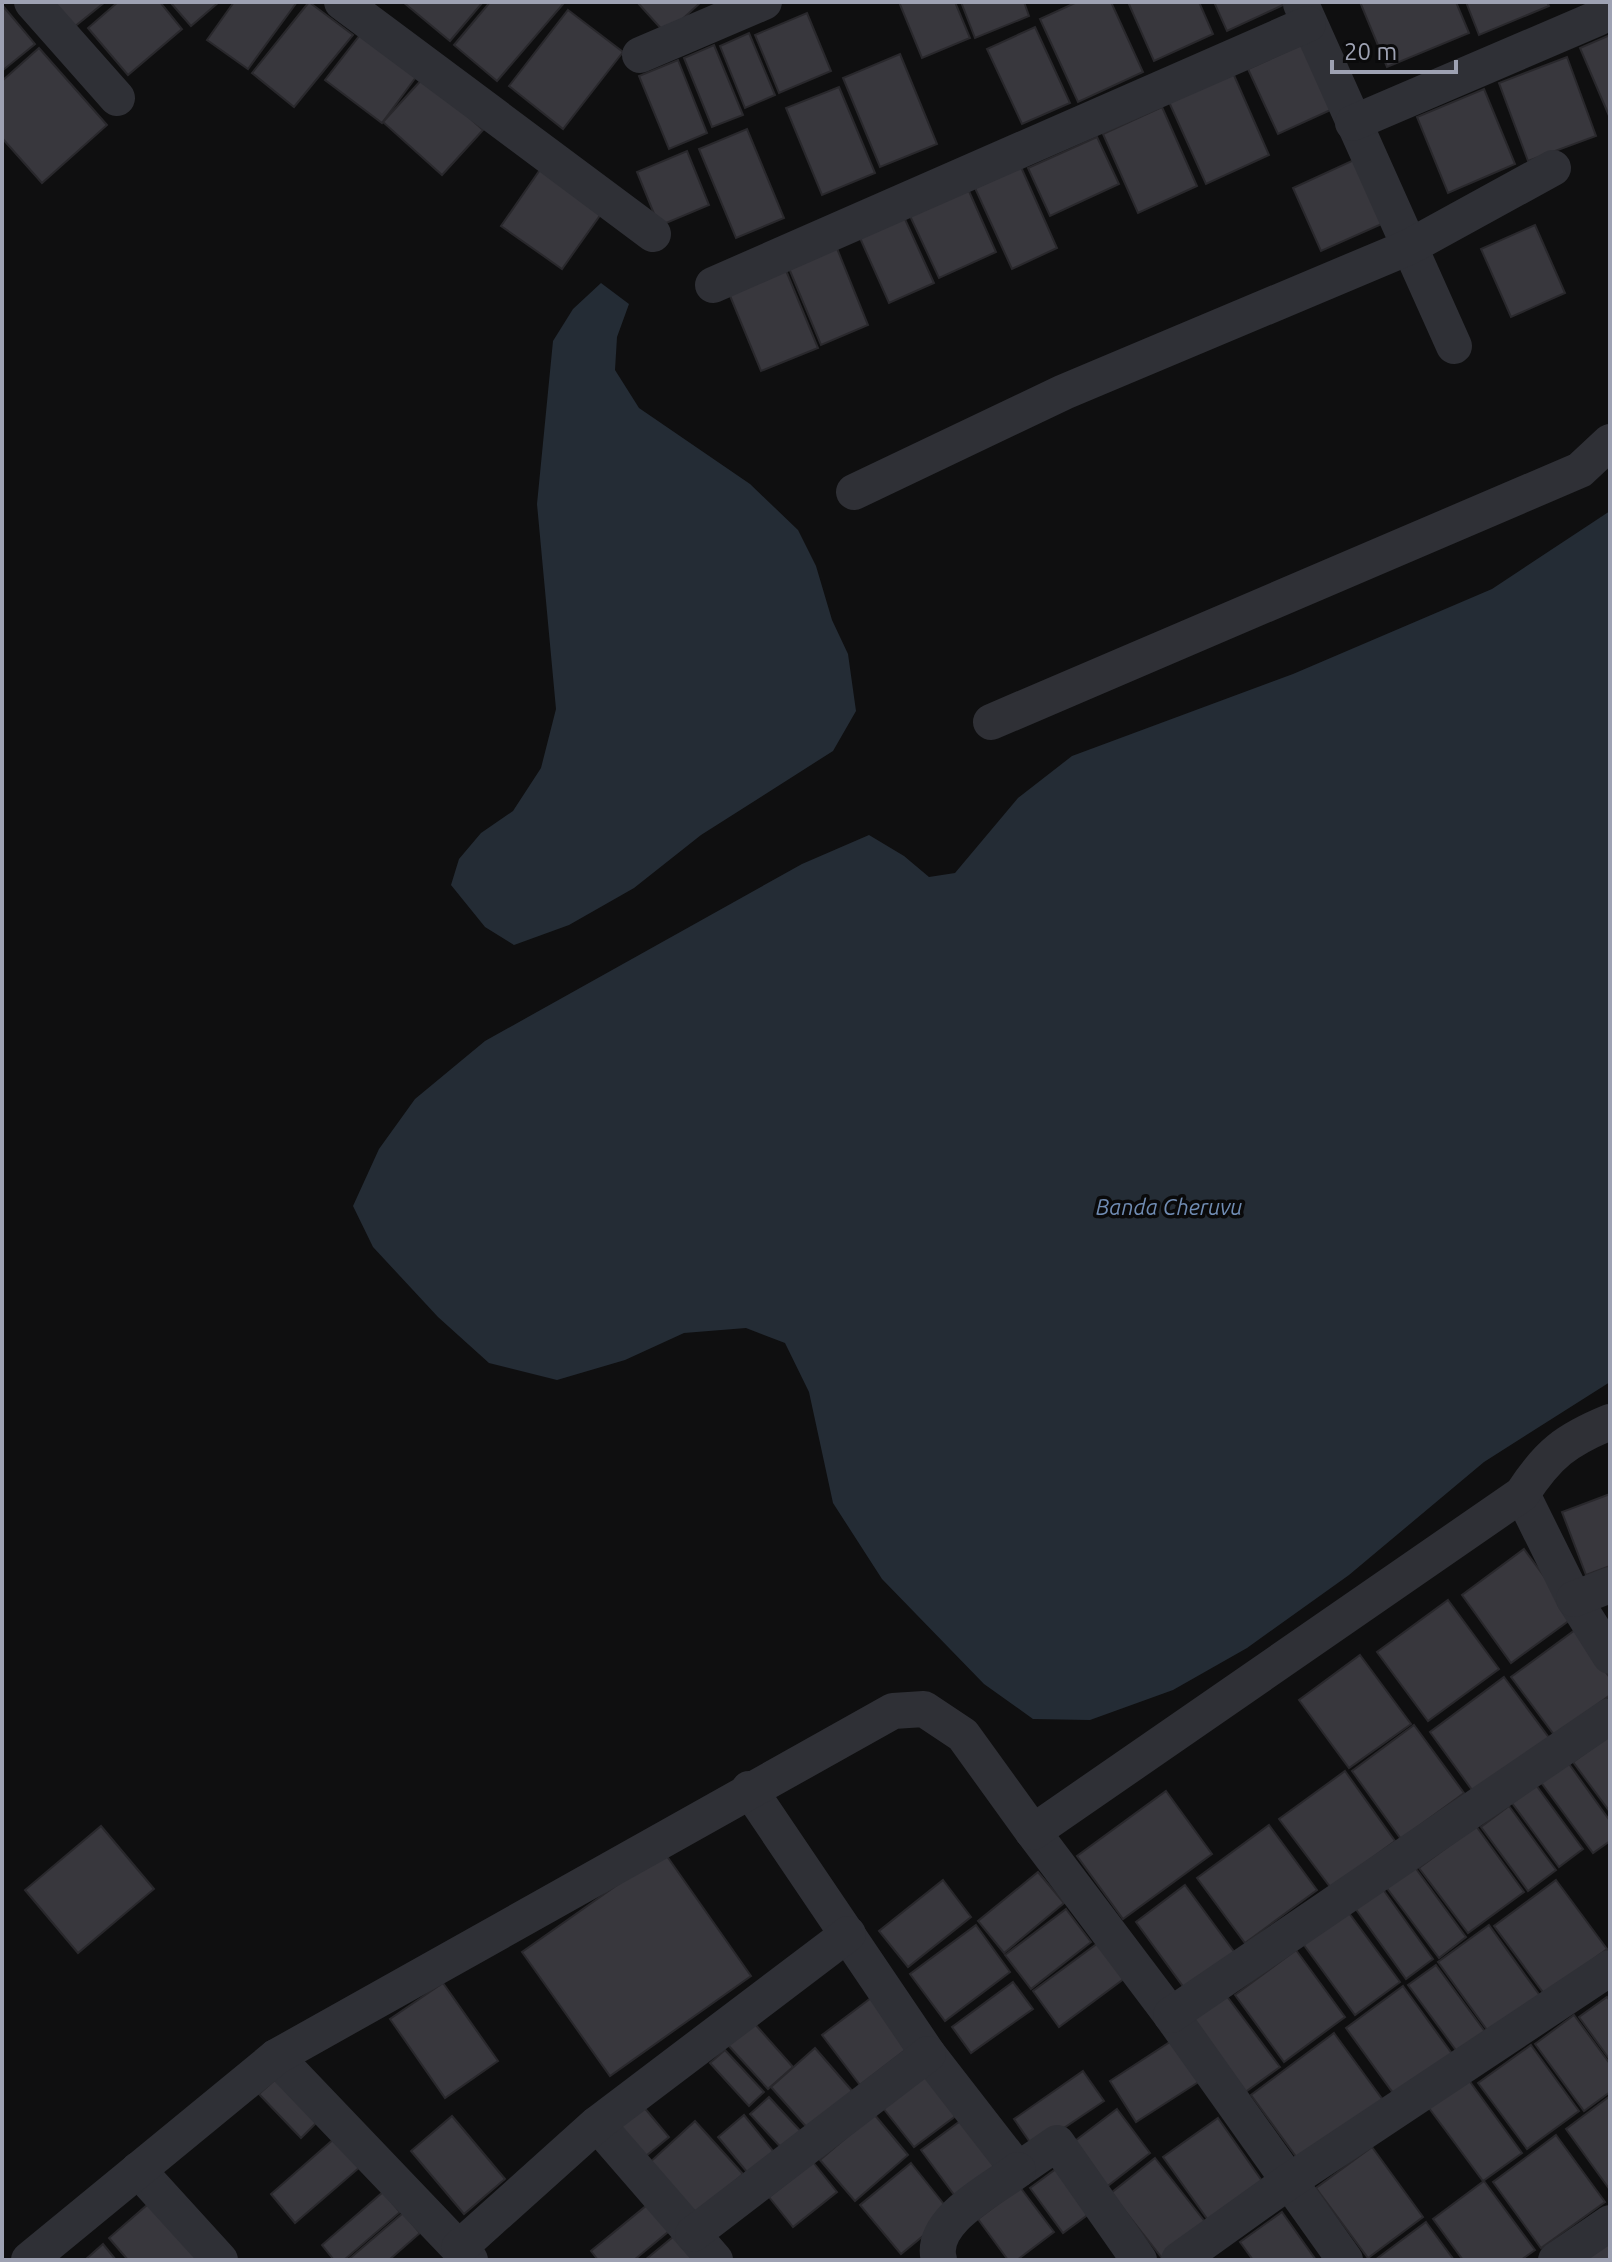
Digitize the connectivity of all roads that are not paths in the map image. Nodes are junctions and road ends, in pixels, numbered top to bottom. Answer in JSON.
{"nodes":[{"id":1,"x":32,"y":2,"type":"edge"},
{"id":2,"x":342,"y":2,"type":"edge"},
{"id":3,"x":764,"y":2,"type":"edge"},
{"id":4,"x":1304,"y":13,"type":"edge"},
{"id":5,"x":1598,"y":18,"type":"dead end"},
{"id":6,"x":640,"y":55,"type":"dead end"},
{"id":7,"x":117,"y":98,"type":"dead end"},
{"id":8,"x":1353,"y":123,"type":"junction"},
{"id":9,"x":1553,"y":168,"type":"dead end"},
{"id":10,"x":653,"y":234,"type":"dead end"},
{"id":11,"x":1409,"y":247,"type":"junction"},
{"id":12,"x":713,"y":285,"type":"dead end"},
{"id":13,"x":1454,"y":346,"type":"dead end"},
{"id":14,"x":1610,"y":442,"type":"edge"},
{"id":15,"x":854,"y":492,"type":"dead end"},
{"id":16,"x":991,"y":722,"type":"dead end"},
{"id":17,"x":1610,"y":1422,"type":"edge"},
{"id":18,"x":1522,"y":1494,"type":"junction"},
{"id":19,"x":1610,"y":1585,"type":"edge"},
{"id":20,"x":1574,"y":1599,"type":"junction"},
{"id":21,"x":1610,"y":1656,"type":"edge"},
{"id":22,"x":1610,"y":1716,"type":"edge"},
{"id":23,"x":749,"y":1789,"type":"junction"},
{"id":24,"x":1033,"y":1832,"type":"junction"},
{"id":25,"x":848,"y":1934,"type":"junction"},
{"id":26,"x":1610,"y":1968,"type":"edge"},
{"id":27,"x":1171,"y":2015,"type":"junction"},
{"id":28,"x":928,"y":2054,"type":"junction"},
{"id":29,"x":276,"y":2057,"type":"junction"},
{"id":30,"x":597,"y":2124,"type":"junction"},
{"id":31,"x":138,"y":2170,"type":"junction"},
{"id":32,"x":1018,"y":2170,"type":"junction"},
{"id":33,"x":1288,"y":2182,"type":"junction"},
{"id":34,"x":1610,"y":2223,"type":"edge"},
{"id":35,"x":704,"y":2247,"type":"edge"},
{"id":36,"x":465,"y":2254,"type":"edge"},
{"id":37,"x":29,"y":2260,"type":"edge"},
{"id":38,"x":220,"y":2260,"type":"edge"},
{"id":39,"x":939,"y":2260,"type":"edge"},
{"id":40,"x":1139,"y":2260,"type":"edge"},
{"id":41,"x":1179,"y":2260,"type":"edge"},
{"id":42,"x":1345,"y":2260,"type":"edge"},
{"id":43,"x":1556,"y":2260,"type":"edge"}],
"edges":[{"from":1,"to":7,"type":"street"},
{"from":2,"to":10,"type":"street"},
{"from":3,"to":6,"type":"street"},
{"from":4,"to":8,"type":"street"},
{"from":4,"to":12,"type":"street"},
{"from":5,"to":8,"type":"street"},
{"from":8,"to":11,"type":"street"},
{"from":9,"to":11,"type":"street"},
{"from":11,"to":13,"type":"street"},
{"from":11,"to":15,"type":"street"},
{"from":14,"to":16,"type":"street"},
{"from":17,"to":18,"type":"street"},
{"from":18,"to":20,"type":"street"},
{"from":18,"to":24,"type":"street"},
{"from":19,"to":20,"type":"street"},
{"from":20,"to":21,"type":"street"},
{"from":22,"to":27,"type":"street"},
{"from":23,"to":24,"type":"street"},
{"from":23,"to":25,"type":"street"},
{"from":23,"to":29,"type":"street"},
{"from":24,"to":27,"type":"street"},
{"from":25,"to":28,"type":"street"},
{"from":25,"to":30,"type":"street"},
{"from":26,"to":33,"type":"street"},
{"from":27,"to":33,"type":"street"},
{"from":28,"to":32,"type":"street"},
{"from":28,"to":35,"type":"street"},
{"from":29,"to":31,"type":"street"},
{"from":29,"to":36,"type":"street"},
{"from":30,"to":35,"type":"street"},
{"from":30,"to":36,"type":"street"},
{"from":31,"to":37,"type":"street"},
{"from":31,"to":38,"type":"street"},
{"from":32,"to":39,"type":"street"},
{"from":32,"to":40,"type":"street"},
{"from":33,"to":41,"type":"street"},
{"from":33,"to":42,"type":"street"},
{"from":34,"to":43,"type":"street"}]}
